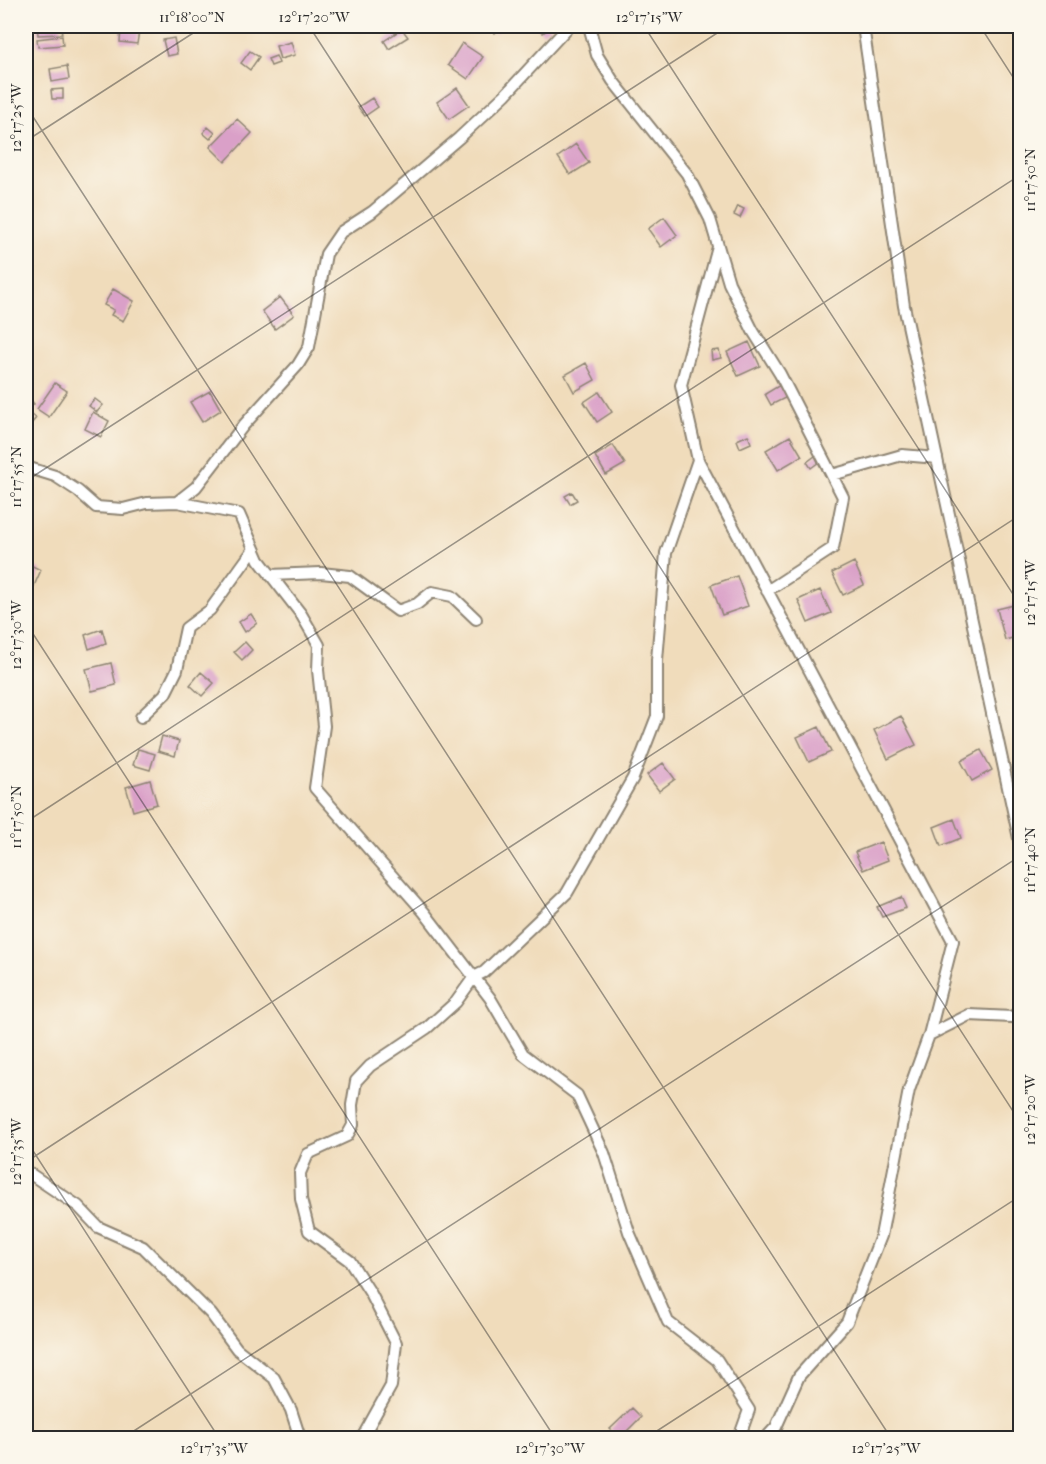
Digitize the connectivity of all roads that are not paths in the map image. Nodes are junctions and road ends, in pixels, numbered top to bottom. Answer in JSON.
{"nodes":[{"id":1,"x":569,"y":26,"type":"edge"},
{"id":2,"x":589,"y":26,"type":"edge"},
{"id":3,"x":863,"y":26,"type":"edge"},
{"id":4,"x":718,"y":248,"type":"junction"},
{"id":5,"x":937,"y":458,"type":"junction"},
{"id":6,"x":698,"y":460,"type":"junction"},
{"id":7,"x":26,"y":467,"type":"edge"},
{"id":8,"x":832,"y":475,"type":"junction"},
{"id":9,"x":177,"y":502,"type":"junction"},
{"id":10,"x":254,"y":549,"type":"junction"},
{"id":11,"x":270,"y":574,"type":"junction"},
{"id":12,"x":768,"y":591,"type":"junction"},
{"id":13,"x":476,"y":619,"type":"dead end"},
{"id":14,"x":141,"y":717,"type":"dead end"},
{"id":15,"x":1020,"y":843,"type":"edge"},
{"id":16,"x":474,"y":977,"type":"junction"},
{"id":17,"x":1020,"y":1011,"type":"edge"},
{"id":18,"x":929,"y":1035,"type":"junction"},
{"id":19,"x":26,"y":1171,"type":"edge"},
{"id":20,"x":300,"y":1438,"type":"edge"},
{"id":21,"x":362,"y":1438,"type":"edge"},
{"id":22,"x":739,"y":1438,"type":"edge"},
{"id":23,"x":766,"y":1438,"type":"edge"}],
"edges":[{"from":1,"to":9,"type":"street"},
{"from":2,"to":4,"type":"street"},
{"from":3,"to":5,"type":"street"},
{"from":4,"to":6,"type":"street"},
{"from":4,"to":8,"type":"street"},
{"from":5,"to":8,"type":"street"},
{"from":5,"to":15,"type":"street"},
{"from":6,"to":12,"type":"street"},
{"from":6,"to":16,"type":"street"},
{"from":7,"to":9,"type":"street"},
{"from":8,"to":12,"type":"street"},
{"from":9,"to":10,"type":"street"},
{"from":10,"to":11,"type":"street"},
{"from":10,"to":14,"type":"street"},
{"from":11,"to":13,"type":"street"},
{"from":11,"to":16,"type":"street"},
{"from":12,"to":18,"type":"street"},
{"from":16,"to":21,"type":"street"},
{"from":16,"to":22,"type":"street"},
{"from":17,"to":18,"type":"street"},
{"from":18,"to":23,"type":"street"},
{"from":19,"to":20,"type":"street"}]}
